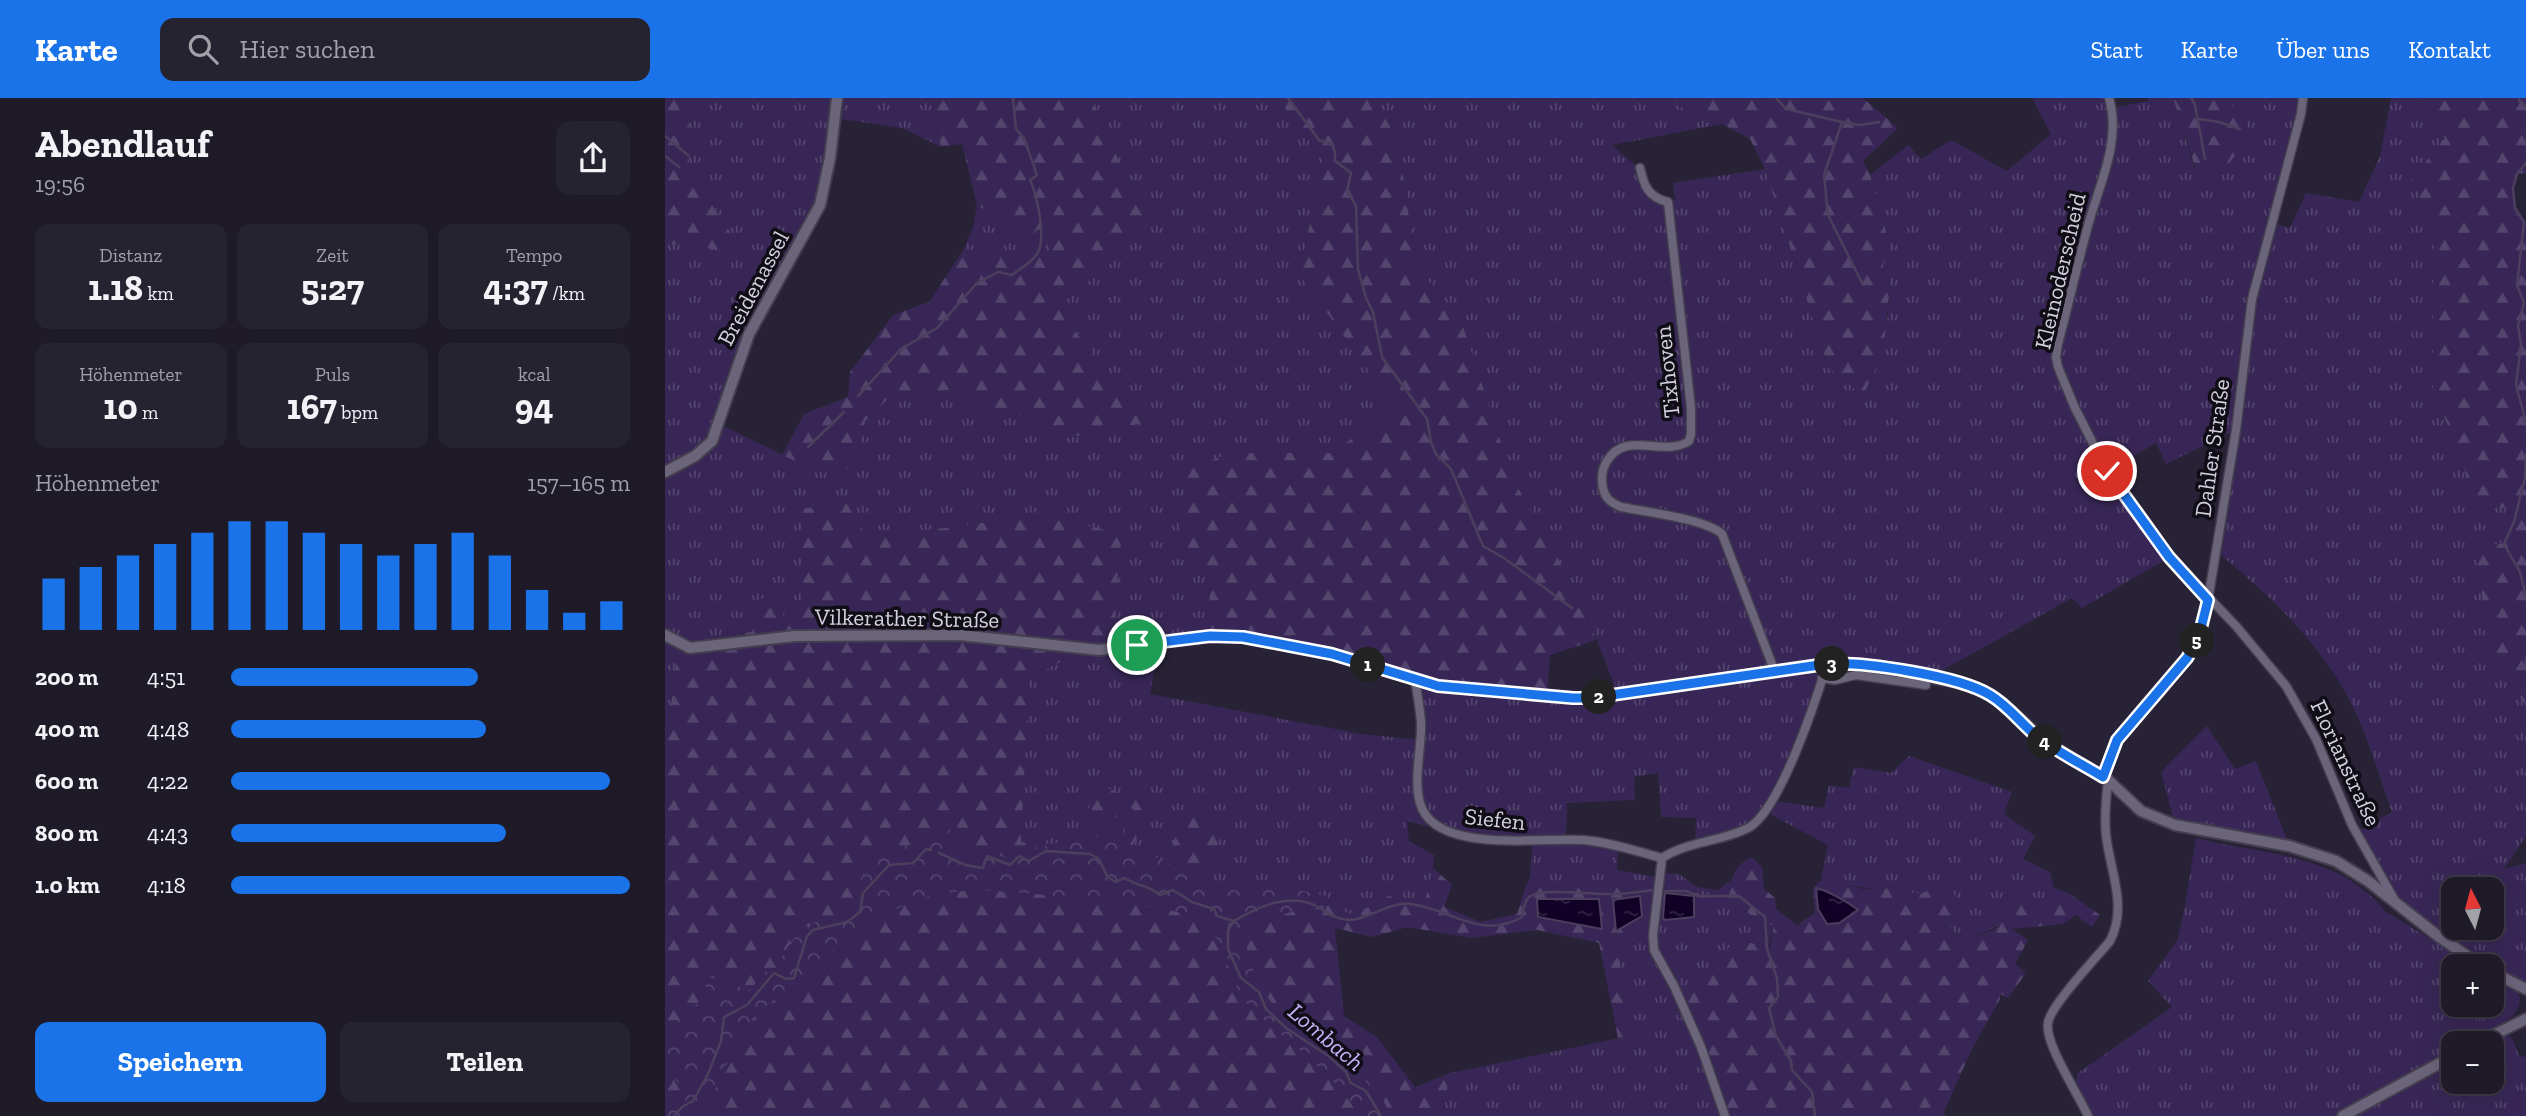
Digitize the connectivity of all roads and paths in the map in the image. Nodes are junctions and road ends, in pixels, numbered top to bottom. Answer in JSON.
{"nodes":[{"id":1,"x":837,"y":98,"type":"edge"},
{"id":2,"x":2109,"y":98,"type":"edge"},
{"id":3,"x":2303,"y":98,"type":"edge"},
{"id":4,"x":1640,"y":168,"type":"dead end"},
{"id":5,"x":665,"y":472,"type":"edge"},
{"id":6,"x":2140,"y":519,"type":"joint"},
{"id":7,"x":2208,"y":600,"type":"junction"},
{"id":8,"x":665,"y":635,"type":"edge"},
{"id":9,"x":1826,"y":664,"type":"junction"},
{"id":10,"x":1775,"y":672,"type":"junction"},
{"id":11,"x":1822,"y":678,"type":"junction"},
{"id":12,"x":1415,"y":679,"type":"junction"},
{"id":13,"x":1922,"y":687,"type":"dead end"},
{"id":14,"x":2105,"y":778,"type":"junction"},
{"id":15,"x":1662,"y":858,"type":"junction"},
{"id":16,"x":2398,"y":905,"type":"junction"},
{"id":17,"x":2465,"y":954,"type":"edge"},
{"id":18,"x":2504,"y":978,"type":"edge"},
{"id":19,"x":2526,"y":989,"type":"edge"},
{"id":20,"x":2526,"y":1019,"type":"edge"},
{"id":21,"x":2502,"y":1031,"type":"edge"},
{"id":22,"x":2441,"y":1063,"type":"edge"},
{"id":23,"x":1725,"y":1116,"type":"edge"},
{"id":24,"x":2088,"y":1116,"type":"edge"},
{"id":25,"x":2343,"y":1116,"type":"edge"}],
"edges":[{"from":1,"to":5,"type":"street","name":"Breidenassel"},
{"from":2,"to":6,"type":"street","name":"Kleinoderscheid"},
{"from":3,"to":7,"type":"street","name":"Dahler Straße"},
{"from":4,"to":10,"type":"street","name":"Tixhoven"},
{"from":6,"to":7,"type":"street","name":"Florianstraße"},
{"from":7,"to":14,"type":"street","name":"Dahler Straße"},
{"from":7,"to":16,"type":"street","name":"Florianstraße"},
{"from":8,"to":12,"type":"street","name":"Vilkerather Straße"},
{"from":9,"to":10,"type":"street","name":"Vilkerather Straße"},
{"from":9,"to":11,"type":"street"},
{"from":9,"to":14,"type":"street","name":"Vilkerather Straße"},
{"from":10,"to":12,"type":"street","name":"Vilkerather Straße"},
{"from":11,"to":13,"type":"street"},
{"from":11,"to":15,"type":"street"},
{"from":12,"to":15,"type":"street","name":"Siefen"},
{"from":14,"to":16,"type":"street","name":"Vilkerather Straße"},
{"from":14,"to":24,"type":"street","name":"Dahler Straße"},
{"from":15,"to":23,"type":"street"},
{"from":16,"to":17,"type":"street","name":"Vilkerather Straße"},
{"from":18,"to":19,"type":"street"},
{"from":20,"to":21,"type":"street"},
{"from":22,"to":25,"type":"street"}]}
